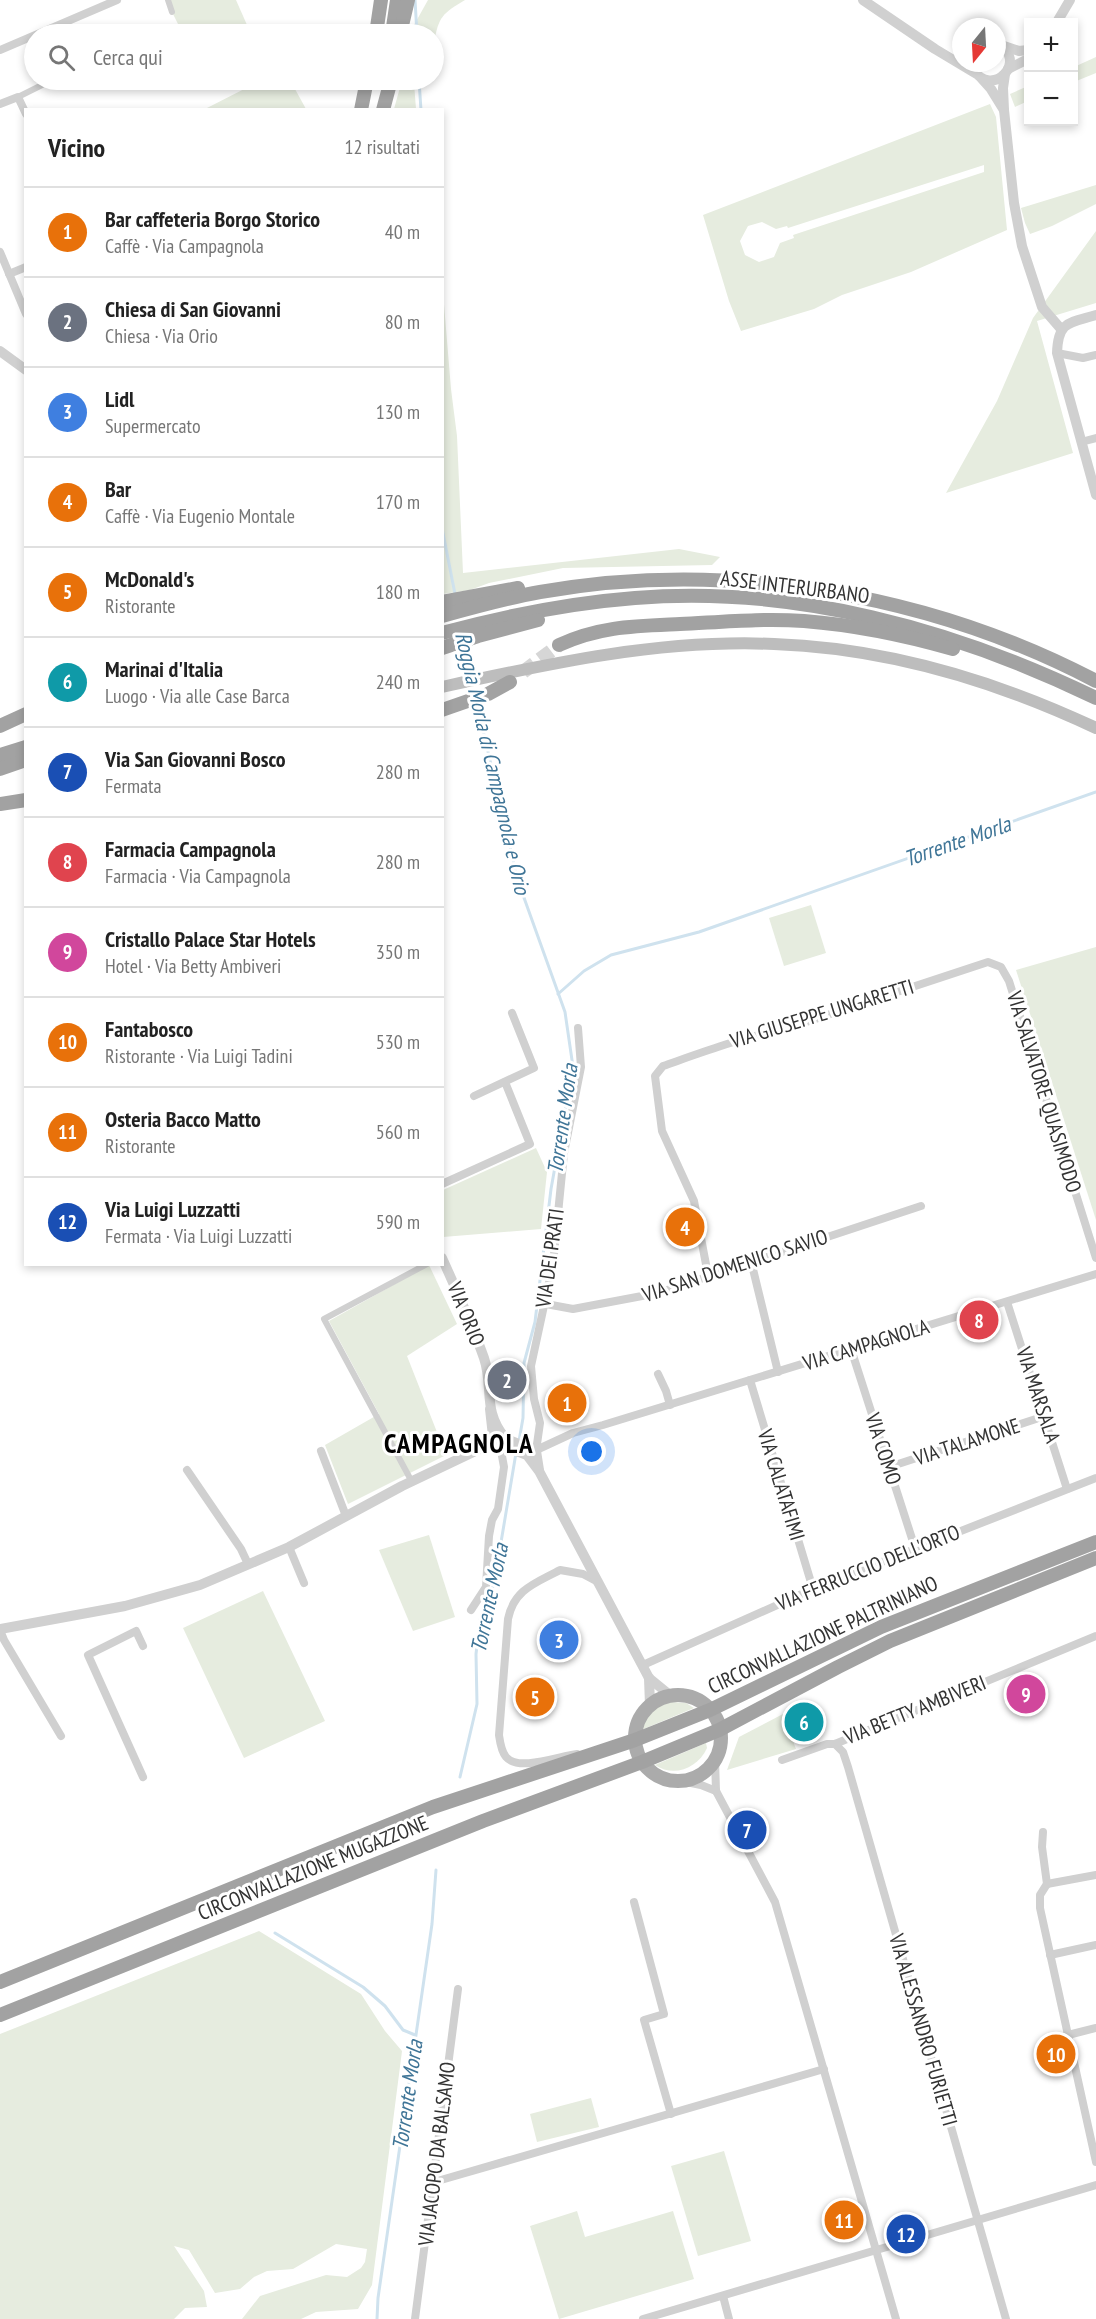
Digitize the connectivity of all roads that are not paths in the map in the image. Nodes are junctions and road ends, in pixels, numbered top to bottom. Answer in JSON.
{"nodes":[{"id":1,"x":117,"y":0,"type":"edge"},
{"id":2,"x":168,"y":0,"type":"edge"},
{"id":3,"x":373,"y":0,"type":"edge"},
{"id":4,"x":381,"y":0,"type":"edge"},
{"id":5,"x":397,"y":0,"type":"edge"},
{"id":6,"x":408,"y":0,"type":"edge"},
{"id":7,"x":863,"y":0,"type":"edge"},
{"id":8,"x":1070,"y":0,"type":"edge"},
{"id":9,"x":172,"y":12,"type":"dead end"},
{"id":10,"x":1059,"y":18,"type":"edge"},
{"id":11,"x":61,"y":24,"type":"edge"},
{"id":12,"x":370,"y":24,"type":"edge"},
{"id":13,"x":377,"y":24,"type":"edge"},
{"id":14,"x":393,"y":24,"type":"edge"},
{"id":15,"x":402,"y":24,"type":"edge"},
{"id":16,"x":24,"y":40,"type":"edge"},
{"id":17,"x":1006,"y":47,"type":"edge"},
{"id":18,"x":935,"y":49,"type":"junction"},
{"id":19,"x":0,"y":50,"type":"edge"},
{"id":20,"x":1024,"y":50,"type":"edge"},
{"id":21,"x":1006,"y":52,"type":"edge"},
{"id":22,"x":952,"y":53,"type":"edge"},
{"id":23,"x":952,"y":59,"type":"edge"},
{"id":24,"x":1024,"y":62,"type":"edge"},
{"id":25,"x":976,"y":72,"type":"edge"},
{"id":26,"x":1006,"y":72,"type":"junction"},
{"id":27,"x":32,"y":90,"type":"edge"},
{"id":28,"x":381,"y":90,"type":"edge"},
{"id":29,"x":388,"y":90,"type":"edge"},
{"id":30,"x":18,"y":97,"type":"junction"},
{"id":31,"x":0,"y":104,"type":"edge"},
{"id":32,"x":378,"y":108,"type":"edge"},
{"id":33,"x":384,"y":108,"type":"edge"},
{"id":34,"x":24,"y":110,"type":"edge"},
{"id":35,"x":1004,"y":110,"type":"junction"},
{"id":36,"x":0,"y":252,"type":"edge"},
{"id":37,"x":24,"y":268,"type":"edge"},
{"id":38,"x":9,"y":274,"type":"junction"},
{"id":39,"x":24,"y":309,"type":"edge"},
{"id":40,"x":1096,"y":315,"type":"edge"},
{"id":41,"x":1061,"y":329,"type":"junction"},
{"id":42,"x":0,"y":351,"type":"edge"},
{"id":43,"x":1057,"y":353,"type":"junction"},
{"id":44,"x":1096,"y":356,"type":"edge"},
{"id":45,"x":24,"y":369,"type":"edge"},
{"id":46,"x":1096,"y":438,"type":"edge"},
{"id":47,"x":1081,"y":442,"type":"junction"},
{"id":48,"x":1096,"y":495,"type":"edge"},
{"id":49,"x":444,"y":602,"type":"edge"},
{"id":50,"x":474,"y":602,"type":"junction"},
{"id":51,"x":444,"y":616,"type":"edge"},
{"id":52,"x":446,"y":639,"type":"edge"},
{"id":53,"x":559,"y":645,"type":"tunnel mouth"},
{"id":54,"x":1096,"y":681,"type":"edge"},
{"id":55,"x":510,"y":682,"type":"tunnel mouth"},
{"id":56,"x":444,"y":687,"type":"edge"},
{"id":57,"x":1096,"y":698,"type":"edge"},
{"id":58,"x":1096,"y":705,"type":"edge"},
{"id":59,"x":445,"y":709,"type":"edge"},
{"id":60,"x":24,"y":715,"type":"edge"},
{"id":61,"x":0,"y":726,"type":"edge"},
{"id":62,"x":1096,"y":728,"type":"edge"},
{"id":63,"x":24,"y":748,"type":"edge"},
{"id":64,"x":0,"y":755,"type":"edge"},
{"id":65,"x":24,"y":761,"type":"edge"},
{"id":66,"x":0,"y":769,"type":"edge"},
{"id":67,"x":24,"y":800,"type":"edge"},
{"id":68,"x":0,"y":804,"type":"edge"},
{"id":69,"x":997,"y":965,"type":"joint"},
{"id":70,"x":512,"y":1013,"type":"dead end"},
{"id":71,"x":578,"y":1028,"type":"dead end"},
{"id":72,"x":505,"y":1082,"type":"junction"},
{"id":73,"x":474,"y":1096,"type":"dead end"},
{"id":74,"x":444,"y":1183,"type":"edge"},
{"id":75,"x":921,"y":1206,"type":"dead end"},
{"id":76,"x":1096,"y":1258,"type":"edge"},
{"id":77,"x":751,"y":1261,"type":"junction"},
{"id":78,"x":444,"y":1263,"type":"edge"},
{"id":79,"x":424,"y":1266,"type":"edge"},
{"id":80,"x":1096,"y":1274,"type":"edge"},
{"id":81,"x":708,"y":1275,"type":"junction"},
{"id":82,"x":1007,"y":1302,"type":"junction"},
{"id":83,"x":546,"y":1304,"type":"junction"},
{"id":84,"x":851,"y":1349,"type":"junction"},
{"id":85,"x":778,"y":1372,"type":"junction"},
{"id":86,"x":658,"y":1374,"type":"dead end"},
{"id":87,"x":750,"y":1380,"type":"junction"},
{"id":88,"x":670,"y":1405,"type":"junction"},
{"id":89,"x":1045,"y":1416,"type":"junction"},
{"id":90,"x":504,"y":1442,"type":"junction"},
{"id":91,"x":321,"y":1451,"type":"dead end"},
{"id":92,"x":528,"y":1452,"type":"junction"},
{"id":93,"x":889,"y":1467,"type":"junction"},
{"id":94,"x":187,"y":1470,"type":"dead end"},
{"id":95,"x":1096,"y":1478,"type":"edge"},
{"id":96,"x":412,"y":1482,"type":"junction"},
{"id":97,"x":1067,"y":1489,"type":"junction"},
{"id":98,"x":346,"y":1516,"type":"junction"},
{"id":99,"x":1096,"y":1542,"type":"edge"},
{"id":100,"x":289,"y":1547,"type":"junction"},
{"id":101,"x":915,"y":1548,"type":"junction"},
{"id":102,"x":1096,"y":1558,"type":"edge"},
{"id":103,"x":248,"y":1564,"type":"junction"},
{"id":104,"x":1096,"y":1566,"type":"edge"},
{"id":105,"x":598,"y":1582,"type":"junction"},
{"id":106,"x":304,"y":1583,"type":"dead end"},
{"id":107,"x":813,"y":1589,"type":"junction"},
{"id":108,"x":471,"y":1610,"type":"dead end"},
{"id":109,"x":0,"y":1629,"type":"edge"},
{"id":110,"x":913,"y":1632,"type":"junction"},
{"id":111,"x":1096,"y":1636,"type":"edge"},
{"id":112,"x":143,"y":1646,"type":"dead end"},
{"id":113,"x":643,"y":1665,"type":"junction"},
{"id":114,"x":649,"y":1678,"type":"junction"},
{"id":115,"x":671,"y":1696,"type":"junction"},
{"id":116,"x":650,"y":1705,"type":"junction"},
{"id":117,"x":710,"y":1710,"type":"junction"},
{"id":118,"x":719,"y":1730,"type":"junction"},
{"id":119,"x":61,"y":1736,"type":"dead end"},
{"id":120,"x":635,"y":1740,"type":"junction"},
{"id":121,"x":835,"y":1744,"type":"junction"},
{"id":122,"x":595,"y":1753,"type":"junction"},
{"id":123,"x":715,"y":1759,"type":"junction"},
{"id":124,"x":782,"y":1760,"type":"dead end"},
{"id":125,"x":642,"y":1762,"type":"junction"},
{"id":126,"x":143,"y":1778,"type":"dead end"},
{"id":127,"x":681,"y":1781,"type":"junction"},
{"id":128,"x":716,"y":1791,"type":"junction"},
{"id":129,"x":1043,"y":1832,"type":"dead end"},
{"id":130,"x":1096,"y":1875,"type":"edge"},
{"id":131,"x":1047,"y":1884,"type":"junction"},
{"id":132,"x":634,"y":1902,"type":"dead end"},
{"id":133,"x":1096,"y":1945,"type":"edge"},
{"id":134,"x":1050,"y":1955,"type":"junction"},
{"id":135,"x":0,"y":1982,"type":"edge"},
{"id":136,"x":458,"y":1989,"type":"dead end"},
{"id":137,"x":0,"y":2015,"type":"edge"},
{"id":138,"x":1096,"y":2028,"type":"edge"},
{"id":139,"x":1068,"y":2035,"type":"junction"},
{"id":140,"x":824,"y":2069,"type":"junction"},
{"id":141,"x":670,"y":2114,"type":"junction"},
{"id":142,"x":1096,"y":2162,"type":"edge"},
{"id":143,"x":434,"y":2182,"type":"junction"},
{"id":144,"x":1096,"y":2185,"type":"edge"},
{"id":145,"x":978,"y":2221,"type":"junction"},
{"id":146,"x":876,"y":2251,"type":"junction"},
{"id":147,"x":723,"y":2295,"type":"junction"},
{"id":148,"x":415,"y":2319,"type":"edge"},
{"id":149,"x":643,"y":2319,"type":"edge"},
{"id":150,"x":729,"y":2319,"type":"edge"},
{"id":151,"x":896,"y":2319,"type":"edge"},
{"id":152,"x":1006,"y":2319,"type":"edge"}],
"edges":[{"from":1,"to":11,"type":"street"},
{"from":2,"to":9,"type":"street"},
{"from":3,"to":12,"type":"highway"},
{"from":4,"to":13,"type":"highway"},
{"from":5,"to":14,"type":"highway"},
{"from":6,"to":15,"type":"highway"},
{"from":7,"to":18,"type":"street"},
{"from":8,"to":10,"type":"street"},
{"from":16,"to":19,"type":"street"},
{"from":17,"to":20,"type":"street"},
{"from":18,"to":22,"type":"street"},
{"from":18,"to":23,"type":"street"},
{"from":21,"to":26,"type":"street"},
{"from":24,"to":26,"type":"street"},
{"from":25,"to":26,"type":"street"},
{"from":25,"to":35,"type":"street"},
{"from":26,"to":35,"type":"street"},
{"from":27,"to":30,"type":"street"},
{"from":28,"to":32,"type":"highway"},
{"from":29,"to":33,"type":"highway"},
{"from":30,"to":31,"type":"street"},
{"from":30,"to":34,"type":"street"},
{"from":35,"to":41,"type":"street"},
{"from":36,"to":38,"type":"street"},
{"from":37,"to":38,"type":"street"},
{"from":38,"to":39,"type":"street"},
{"from":40,"to":41,"type":"street"},
{"from":41,"to":43,"type":"street"},
{"from":42,"to":45,"type":"street"},
{"from":43,"to":44,"type":"street"},
{"from":43,"to":47,"type":"street"},
{"from":46,"to":47,"type":"street"},
{"from":47,"to":48,"type":"street"},
{"from":49,"to":50,"type":"highway"},
{"from":50,"to":51,"type":"highway"},
{"from":50,"to":54,"type":"highway","name":"ASSE INTERURBANO"},
{"from":52,"to":57,"type":"highway","name":"ASSE INTERURBANO"},
{"from":53,"to":58,"type":"highway"},
{"from":55,"to":59,"type":"highway"},
{"from":56,"to":62,"type":"main road"},
{"from":60,"to":61,"type":"highway"},
{"from":63,"to":64,"type":"highway"},
{"from":65,"to":66,"type":"highway"},
{"from":67,"to":68,"type":"highway"},
{"from":69,"to":76,"type":"street","name":"VIA SALVATORE QUASIMODO"},
{"from":69,"to":81,"type":"street","name":"VIA GIUSEPPE UNGARETTI"},
{"from":70,"to":72,"type":"street"},
{"from":71,"to":83,"type":"street","name":"VIA DEI PRATI"},
{"from":72,"to":73,"type":"street"},
{"from":72,"to":74,"type":"street"},
{"from":75,"to":77,"type":"street","name":"VIA SAN DOMENICO SAVIO"},
{"from":77,"to":81,"type":"street","name":"VIA SAN DOMENICO SAVIO"},
{"from":77,"to":85,"type":"street"},
{"from":78,"to":90,"type":"street","name":"VIA ORIO"},
{"from":79,"to":96,"type":"street"},
{"from":80,"to":82,"type":"street","name":"VIA CAMPAGNOLA"},
{"from":81,"to":83,"type":"street","name":"VIA SAN DOMENICO SAVIO"},
{"from":82,"to":84,"type":"street","name":"VIA CAMPAGNOLA"},
{"from":82,"to":89,"type":"street","name":"VIA MARSALA"},
{"from":83,"to":92,"type":"street","name":"VIA DEI PRATI"},
{"from":84,"to":85,"type":"street","name":"VIA CAMPAGNOLA"},
{"from":84,"to":93,"type":"street","name":"VIA COMO"},
{"from":85,"to":87,"type":"street","name":"VIA CAMPAGNOLA"},
{"from":86,"to":88,"type":"street"},
{"from":87,"to":88,"type":"street","name":"VIA CAMPAGNOLA"},
{"from":87,"to":107,"type":"street","name":"VIA CALATAFIMI"},
{"from":88,"to":92,"type":"street","name":"VIA CAMPAGNOLA"},
{"from":89,"to":93,"type":"street","name":"VIA TALAMONE"},
{"from":89,"to":97,"type":"street","name":"VIA MARSALA"},
{"from":90,"to":92,"type":"street"},
{"from":90,"to":96,"type":"street"},
{"from":90,"to":108,"type":"street"},
{"from":91,"to":98,"type":"street"},
{"from":92,"to":105,"type":"street"},
{"from":93,"to":101,"type":"street","name":"VIA COMO"},
{"from":94,"to":103,"type":"street"},
{"from":95,"to":97,"type":"street","name":"VIA FERRUCCIO DELL'ORTO"},
{"from":96,"to":98,"type":"street"},
{"from":97,"to":101,"type":"street","name":"VIA FERRUCCIO DELL'ORTO"},
{"from":98,"to":100,"type":"street"},
{"from":99,"to":117,"type":"highway","name":"CIRCONVALLAZIONE PALTRINIANO"},
{"from":100,"to":103,"type":"street"},
{"from":100,"to":106,"type":"street"},
{"from":101,"to":107,"type":"street","name":"VIA FERRUCCIO DELL'ORTO"},
{"from":102,"to":110,"type":"highway","name":"CIRCONVALLAZIONE PALTRINIANO"},
{"from":103,"to":109,"type":"street"},
{"from":104,"to":110,"type":"highway"},
{"from":105,"to":113,"type":"street"},
{"from":105,"to":122,"type":"street"},
{"from":107,"to":113,"type":"street","name":"VIA FERRUCCIO DELL'ORTO"},
{"from":109,"to":119,"type":"street"},
{"from":110,"to":118,"type":"highway","name":"CIRCONVALLAZIONE PALTRINIANO"},
{"from":111,"to":121,"type":"street","name":"VIA BETTY AMBIVERI"},
{"from":112,"to":126,"type":"street"},
{"from":113,"to":114,"type":"street"},
{"from":114,"to":115,"type":"street"},
{"from":114,"to":116,"type":"street"},
{"from":115,"to":116,"type":"main road"},
{"from":115,"to":117,"type":"main road"},
{"from":116,"to":120,"type":"main road"},
{"from":117,"to":118,"type":"main road"},
{"from":117,"to":120,"type":"highway","name":"CIRCONVALLAZIONE PALTRINIANO"},
{"from":118,"to":123,"type":"main road"},
{"from":118,"to":125,"type":"highway","name":"CIRCONVALLAZIONE PALTRINIANO"},
{"from":120,"to":122,"type":"highway","name":"CIRCONVALLAZIONE MUGAZZONE"},
{"from":120,"to":125,"type":"main road"},
{"from":121,"to":124,"type":"street","name":"VIA BETTY AMBIVERI"},
{"from":121,"to":145,"type":"street","name":"VIA ALESSANDRO FURIETTI"},
{"from":122,"to":135,"type":"highway","name":"CIRCONVALLAZIONE MUGAZZONE"},
{"from":123,"to":127,"type":"main road"},
{"from":123,"to":128,"type":"street"},
{"from":125,"to":127,"type":"main road"},
{"from":125,"to":137,"type":"highway","name":"CIRCONVALLAZIONE MUGAZZONE"},
{"from":127,"to":128,"type":"street"},
{"from":128,"to":140,"type":"street"},
{"from":129,"to":131,"type":"street"},
{"from":130,"to":131,"type":"street"},
{"from":131,"to":134,"type":"street"},
{"from":132,"to":141,"type":"street"},
{"from":133,"to":134,"type":"street"},
{"from":134,"to":139,"type":"street"},
{"from":136,"to":143,"type":"street","name":"VIA JACOPO DA BALSAMO"},
{"from":138,"to":139,"type":"street"},
{"from":139,"to":142,"type":"street"},
{"from":140,"to":141,"type":"street"},
{"from":140,"to":146,"type":"street"},
{"from":141,"to":143,"type":"street"},
{"from":143,"to":148,"type":"street","name":"VIA JACOPO DA BALSAMO"},
{"from":144,"to":145,"type":"street"},
{"from":145,"to":146,"type":"street"},
{"from":145,"to":152,"type":"street","name":"VIA ALESSANDRO FURIETTI"},
{"from":146,"to":147,"type":"street"},
{"from":146,"to":151,"type":"street"},
{"from":147,"to":149,"type":"street"},
{"from":147,"to":150,"type":"street"}]}
